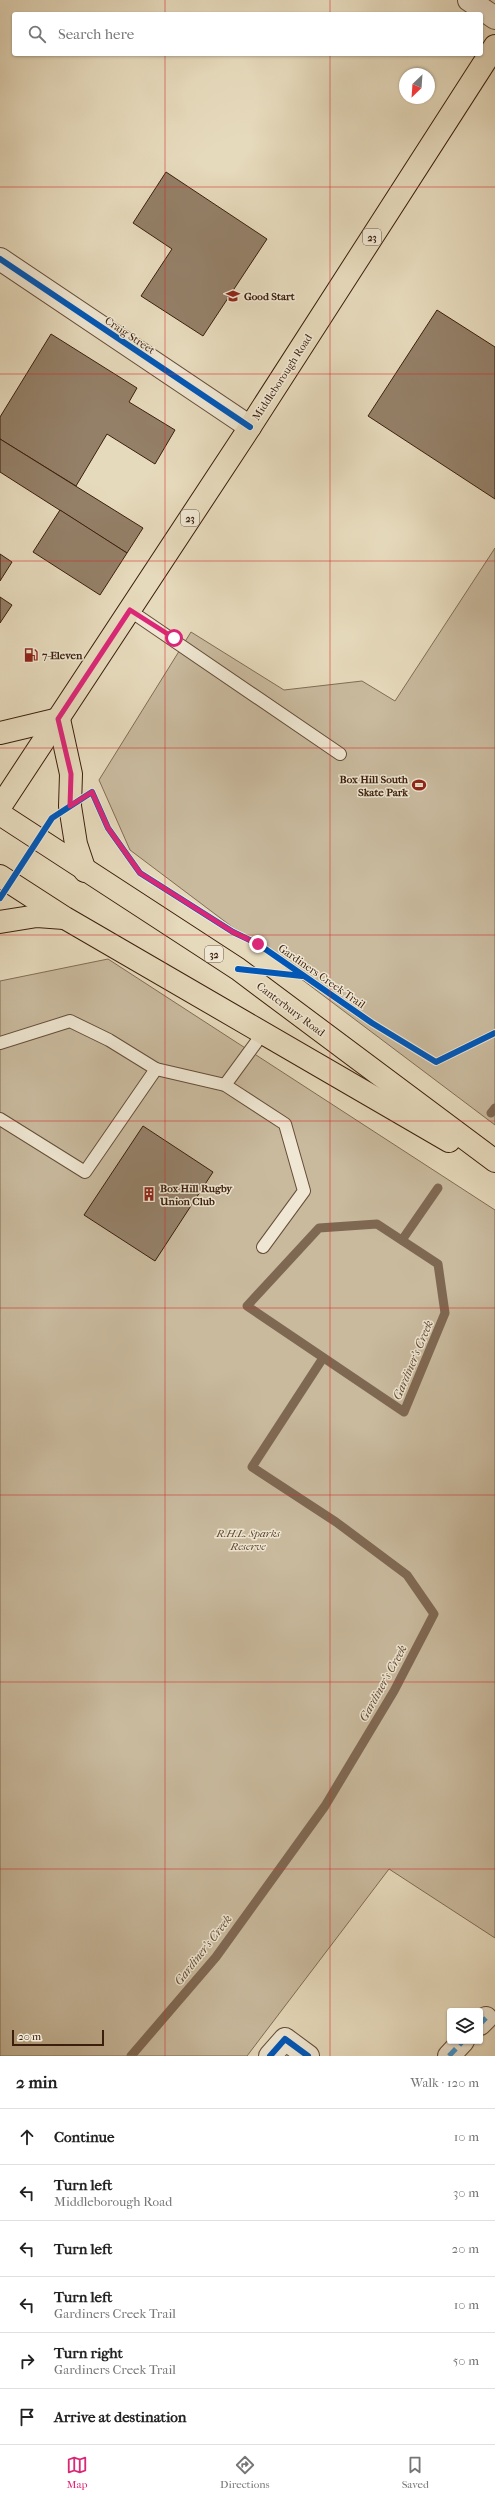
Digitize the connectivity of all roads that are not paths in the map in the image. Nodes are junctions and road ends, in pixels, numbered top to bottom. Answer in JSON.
{"nodes":[{"id":1,"x":469,"y":0,"type":"edge"},
{"id":2,"x":495,"y":18,"type":"edge"},
{"id":3,"x":495,"y":46,"type":"edge"},
{"id":4,"x":0,"y":260,"type":"edge"},
{"id":5,"x":250,"y":427,"type":"junction"},
{"id":6,"x":130,"y":610,"type":"junction"},
{"id":7,"x":58,"y":719,"type":"junction"},
{"id":8,"x":0,"y":733,"type":"edge"},
{"id":9,"x":340,"y":754,"type":"dead end"},
{"id":10,"x":0,"y":808,"type":"edge"},
{"id":11,"x":0,"y":814,"type":"edge"},
{"id":12,"x":85,"y":870,"type":"junction"},
{"id":13,"x":0,"y":876,"type":"edge"},
{"id":14,"x":65,"y":918,"type":"junction"},
{"id":15,"x":0,"y":922,"type":"edge"},
{"id":16,"x":263,"y":1033,"type":"junction"},
{"id":17,"x":0,"y":1044,"type":"edge"},
{"id":18,"x":156,"y":1069,"type":"junction"},
{"id":19,"x":226,"y":1085,"type":"junction"},
{"id":20,"x":0,"y":1119,"type":"edge"},
{"id":21,"x":495,"y":1161,"type":"edge"},
{"id":22,"x":495,"y":1168,"type":"edge"},
{"id":23,"x":263,"y":1246,"type":"dead end"},
{"id":24,"x":460,"y":2044,"type":"edge"},
{"id":25,"x":270,"y":2056,"type":"edge"},
{"id":26,"x":308,"y":2056,"type":"edge"},
{"id":27,"x":449,"y":2056,"type":"edge"}],
"edges":[{"from":1,"to":2,"type":"street"},
{"from":3,"to":5,"type":"main road","name":"Middleborough Road","number":"23"},
{"from":4,"to":5,"type":"street","name":"Craig Street"},
{"from":5,"to":6,"type":"main road","name":"Middleborough Road","number":"23"},
{"from":6,"to":7,"type":"main road","name":"Middleborough Road","number":"23"},
{"from":6,"to":9,"type":"lane"},
{"from":7,"to":8,"type":"main road"},
{"from":7,"to":10,"type":"main road","name":"Middleborough Road","number":"23"},
{"from":7,"to":12,"type":"main road"},
{"from":11,"to":12,"type":"main road","name":"Canterbury Road","number":"32"},
{"from":12,"to":21,"type":"main road","name":"Canterbury Road","number":"32"},
{"from":13,"to":14,"type":"main road"},
{"from":14,"to":15,"type":"main road"},
{"from":14,"to":16,"type":"main road"},
{"from":16,"to":19,"type":"lane"},
{"from":16,"to":22,"type":"main road"},
{"from":17,"to":18,"type":"lane"},
{"from":18,"to":19,"type":"lane"},
{"from":18,"to":20,"type":"lane"},
{"from":19,"to":23,"type":"lane"},
{"from":24,"to":27,"type":"street"},
{"from":25,"to":26,"type":"street"}]}
